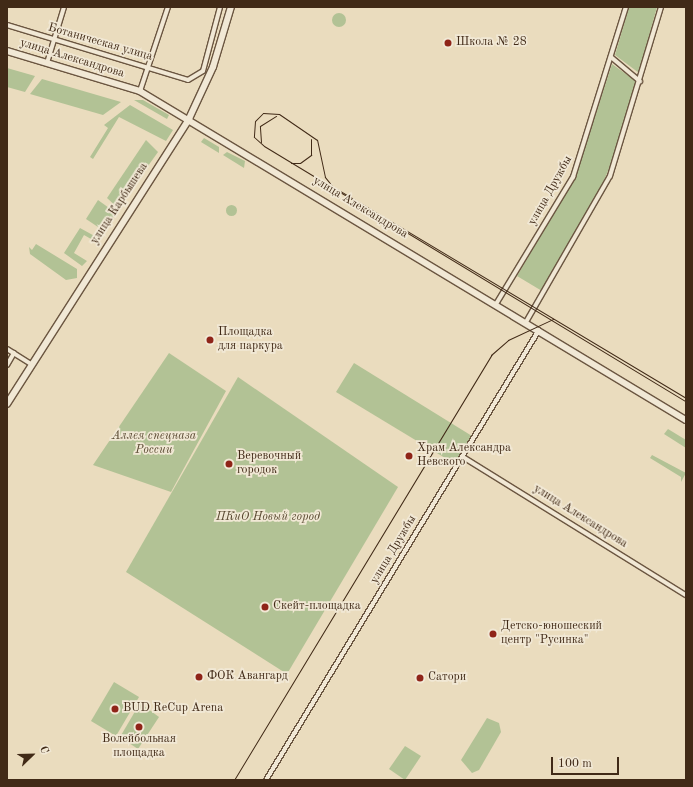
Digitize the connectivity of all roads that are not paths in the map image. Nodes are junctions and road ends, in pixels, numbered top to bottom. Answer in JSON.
{"nodes":[{"id":1,"x":64,"y":7,"type":"edge"},
{"id":2,"x":168,"y":7,"type":"edge"},
{"id":3,"x":220,"y":7,"type":"edge"},
{"id":4,"x":231,"y":7,"type":"edge"},
{"id":5,"x":626,"y":7,"type":"edge"},
{"id":6,"x":661,"y":7,"type":"edge"},
{"id":7,"x":7,"y":25,"type":"edge"},
{"id":8,"x":54,"y":40,"type":"junction"},
{"id":9,"x":7,"y":51,"type":"edge"},
{"id":10,"x":611,"y":57,"type":"junction"},
{"id":11,"x":47,"y":63,"type":"junction"},
{"id":12,"x":149,"y":68,"type":"junction"},
{"id":13,"x":640,"y":81,"type":"junction"},
{"id":14,"x":140,"y":91,"type":"junction"},
{"id":15,"x":189,"y":119,"type":"junction"},
{"id":16,"x":496,"y":304,"type":"junction"},
{"id":17,"x":526,"y":322,"type":"junction"},
{"id":18,"x":539,"y":330,"type":"junction"},
{"id":19,"x":7,"y":350,"type":"edge"},
{"id":20,"x":14,"y":353,"type":"junction"},
{"id":21,"x":32,"y":364,"type":"junction"},
{"id":22,"x":7,"y":365,"type":"edge"},
{"id":23,"x":7,"y":404,"type":"edge"},
{"id":24,"x":686,"y":420,"type":"edge"},
{"id":25,"x":463,"y":457,"type":"junction"},
{"id":26,"x":686,"y":596,"type":"edge"},
{"id":27,"x":266,"y":780,"type":"edge"}],
"edges":[{"from":1,"to":8,"type":"street"},
{"from":2,"to":12,"type":"street"},
{"from":3,"to":12,"type":"street","name":"Ботаническая улица"},
{"from":4,"to":15,"type":"main road","name":"улица Карбышева"},
{"from":5,"to":10,"type":"street","name":"улица Дружбы"},
{"from":6,"to":13,"type":"street"},
{"from":7,"to":8,"type":"street","name":"Ботаническая улица"},
{"from":8,"to":11,"type":"street"},
{"from":8,"to":12,"type":"street","name":"Ботаническая улица"},
{"from":9,"to":11,"type":"main road","name":"улица Александрова"},
{"from":10,"to":13,"type":"street"},
{"from":10,"to":16,"type":"street","name":"улица Дружбы"},
{"from":11,"to":14,"type":"main road","name":"улица Александрова"},
{"from":12,"to":14,"type":"street"},
{"from":13,"to":17,"type":"street"},
{"from":14,"to":15,"type":"main road","name":"улица Александрова"},
{"from":15,"to":16,"type":"main road","name":"улица Александрова"},
{"from":15,"to":21,"type":"main road","name":"улица Карбышева"},
{"from":16,"to":17,"type":"main road","name":"улица Александрова"},
{"from":17,"to":18,"type":"main road","name":"улица Александрова"},
{"from":18,"to":24,"type":"main road","name":"улица Александрова"},
{"from":18,"to":25,"type":"street","name":"улица Дружбы"},
{"from":19,"to":20,"type":"street"},
{"from":20,"to":21,"type":"street"},
{"from":20,"to":22,"type":"street"},
{"from":21,"to":23,"type":"main road","name":"улица Карбышева"},
{"from":25,"to":26,"type":"street","name":"улица Александрова"},
{"from":25,"to":27,"type":"street","name":"улица Дружбы"}]}
